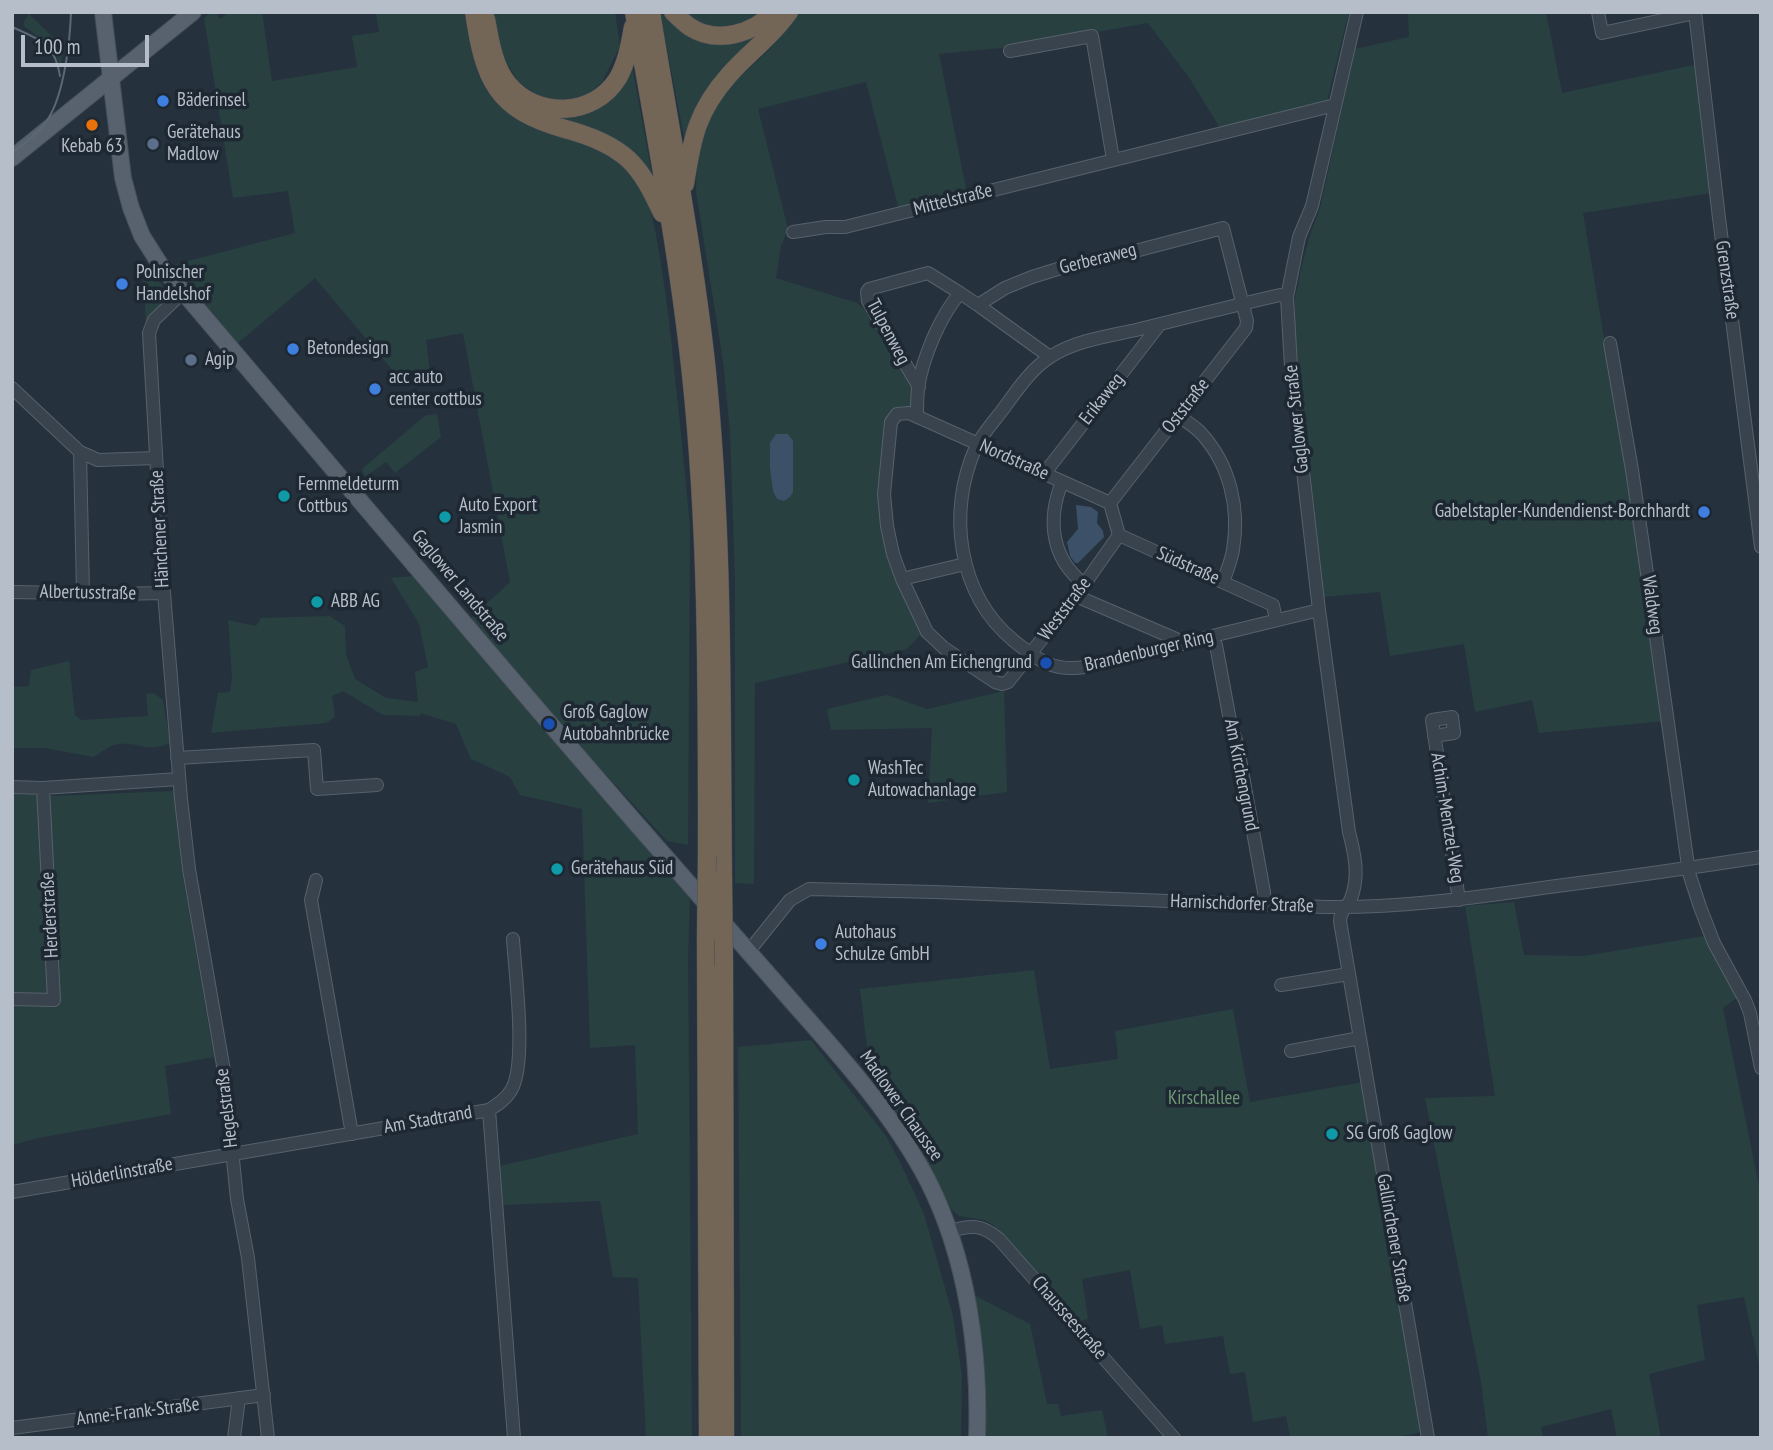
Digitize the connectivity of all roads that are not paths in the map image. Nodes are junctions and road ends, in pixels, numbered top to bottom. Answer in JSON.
{"nodes":[{"id":1,"x":103,"y":12,"type":"edge"},
{"id":2,"x":193,"y":12,"type":"edge"},
{"id":3,"x":474,"y":12,"type":"edge"},
{"id":4,"x":485,"y":12,"type":"edge"},
{"id":5,"x":673,"y":12,"type":"edge"},
{"id":6,"x":775,"y":12,"type":"edge"},
{"id":7,"x":789,"y":12,"type":"edge"},
{"id":8,"x":1357,"y":12,"type":"edge"},
{"id":9,"x":1598,"y":12,"type":"edge"},
{"id":10,"x":1695,"y":13,"type":"edge"},
{"id":11,"x":640,"y":14,"type":"edge"},
{"id":12,"x":1010,"y":51,"type":"dead end"},
{"id":13,"x":111,"y":80,"type":"junction"},
{"id":14,"x":1335,"y":104,"type":"junction"},
{"id":15,"x":12,"y":158,"type":"edge"},
{"id":16,"x":1113,"y":159,"type":"junction"},
{"id":17,"x":682,"y":201,"type":"junction"},
{"id":18,"x":1223,"y":228,"type":"joint"},
{"id":19,"x":671,"y":230,"type":"junction"},
{"id":20,"x":793,"y":232,"type":"dead end"},
{"id":21,"x":183,"y":292,"type":"junction"},
{"id":22,"x":960,"y":293,"type":"junction"},
{"id":23,"x":1287,"y":297,"type":"junction"},
{"id":24,"x":1242,"y":304,"type":"junction"},
{"id":25,"x":978,"y":305,"type":"junction"},
{"id":26,"x":1160,"y":324,"type":"junction"},
{"id":27,"x":1610,"y":343,"type":"dead end"},
{"id":28,"x":1050,"y":357,"type":"junction"},
{"id":29,"x":919,"y":387,"type":"junction"},
{"id":30,"x":12,"y":388,"type":"edge"},
{"id":31,"x":1178,"y":415,"type":"junction"},
{"id":32,"x":917,"y":417,"type":"junction"},
{"id":33,"x":978,"y":444,"type":"junction"},
{"id":34,"x":80,"y":452,"type":"junction"},
{"id":35,"x":156,"y":458,"type":"junction"},
{"id":36,"x":1044,"y":474,"type":"junction"},
{"id":37,"x":1062,"y":482,"type":"junction"},
{"id":38,"x":1110,"y":503,"type":"junction"},
{"id":39,"x":1119,"y":535,"type":"junction"},
{"id":40,"x":1761,"y":547,"type":"edge"},
{"id":41,"x":965,"y":564,"type":"junction"},
{"id":42,"x":902,"y":579,"type":"junction"},
{"id":43,"x":1223,"y":582,"type":"junction"},
{"id":44,"x":1084,"y":584,"type":"junction"},
{"id":45,"x":12,"y":592,"type":"edge"},
{"id":46,"x":83,"y":593,"type":"junction"},
{"id":47,"x":164,"y":593,"type":"junction"},
{"id":48,"x":1076,"y":596,"type":"junction"},
{"id":49,"x":1319,"y":610,"type":"junction"},
{"id":50,"x":1276,"y":620,"type":"junction"},
{"id":51,"x":1182,"y":644,"type":"junction"},
{"id":52,"x":1216,"y":645,"type":"dead end"},
{"id":53,"x":1030,"y":654,"type":"junction"},
{"id":54,"x":1434,"y":736,"type":"dead end"},
{"id":55,"x":177,"y":758,"type":"junction"},
{"id":56,"x":179,"y":779,"type":"junction"},
{"id":57,"x":377,"y":785,"type":"dead end"},
{"id":58,"x":12,"y":787,"type":"edge"},
{"id":59,"x":43,"y":788,"type":"junction"},
{"id":60,"x":1761,"y":856,"type":"edge"},
{"id":61,"x":1689,"y":868,"type":"junction"},
{"id":62,"x":316,"y":880,"type":"dead end"},
{"id":63,"x":1459,"y":900,"type":"junction"},
{"id":64,"x":1265,"y":905,"type":"junction"},
{"id":65,"x":1341,"y":910,"type":"junction"},
{"id":66,"x":513,"y":939,"type":"dead end"},
{"id":67,"x":749,"y":951,"type":"junction"},
{"id":68,"x":1349,"y":974,"type":"junction"},
{"id":69,"x":1281,"y":985,"type":"dead end"},
{"id":70,"x":12,"y":999,"type":"edge"},
{"id":71,"x":1756,"y":1025,"type":"edge"},
{"id":72,"x":1360,"y":1038,"type":"junction"},
{"id":73,"x":1291,"y":1051,"type":"dead end"},
{"id":74,"x":1761,"y":1068,"type":"edge"},
{"id":75,"x":489,"y":1110,"type":"junction"},
{"id":76,"x":352,"y":1134,"type":"junction"},
{"id":77,"x":232,"y":1154,"type":"junction"},
{"id":78,"x":12,"y":1192,"type":"edge"},
{"id":79,"x":949,"y":1231,"type":"junction"},
{"id":80,"x":264,"y":1395,"type":"junction"},
{"id":81,"x":239,"y":1398,"type":"junction"},
{"id":82,"x":12,"y":1428,"type":"edge"},
{"id":83,"x":234,"y":1438,"type":"edge"},
{"id":84,"x":268,"y":1438,"type":"edge"},
{"id":85,"x":514,"y":1438,"type":"edge"},
{"id":86,"x":708,"y":1438,"type":"edge"},
{"id":87,"x":725,"y":1438,"type":"edge"},
{"id":88,"x":976,"y":1438,"type":"edge"},
{"id":89,"x":1174,"y":1438,"type":"edge"},
{"id":90,"x":1428,"y":1438,"type":"edge"}],
"edges":[{"from":1,"to":13,"type":"main road","name":"Gaglower Landstraße"},
{"from":2,"to":13,"type":"main road"},
{"from":3,"to":19,"type":"highway"},
{"from":4,"to":11,"type":"highway"},
{"from":5,"to":6,"type":"highway"},
{"from":7,"to":17,"type":"highway"},
{"from":8,"to":14,"type":"street","name":"Gaglower Straße"},
{"from":9,"to":10,"type":"street"},
{"from":10,"to":40,"type":"street","name":"Grenzstraße"},
{"from":11,"to":17,"type":"highway"},
{"from":11,"to":19,"type":"highway"},
{"from":12,"to":16,"type":"street"},
{"from":13,"to":15,"type":"main road"},
{"from":13,"to":21,"type":"main road","name":"Gaglower Landstraße"},
{"from":14,"to":16,"type":"street","name":"Mittelstraße"},
{"from":14,"to":23,"type":"street","name":"Gaglower Straße"},
{"from":16,"to":20,"type":"street","name":"Mittelstraße"},
{"from":17,"to":87,"type":"highway","bridge":true},
{"from":18,"to":24,"type":"street","name":"Oststraße"},
{"from":18,"to":25,"type":"street","name":"Gerberaweg"},
{"from":19,"to":86,"type":"highway","bridge":true},
{"from":21,"to":35,"type":"street","name":"Hänchener Straße"},
{"from":21,"to":67,"type":"main road","name":"Gaglower Landstraße"},
{"from":22,"to":25,"type":"street","name":"Tulpenweg"},
{"from":22,"to":29,"type":"street","name":"Tulpenweg"},
{"from":22,"to":29,"type":"street","name":"Tulpenweg"},
{"from":23,"to":24,"type":"street","name":"Brandenburger Ring"},
{"from":23,"to":49,"type":"street","name":"Gaglower Straße"},
{"from":24,"to":26,"type":"street","name":"Brandenburger Ring"},
{"from":24,"to":31,"type":"street","name":"Oststraße"},
{"from":25,"to":28,"type":"street","name":"Tulpenweg"},
{"from":26,"to":28,"type":"street","name":"Brandenburger Ring"},
{"from":26,"to":36,"type":"street","name":"Erikaweg"},
{"from":27,"to":61,"type":"street","name":"Waldweg"},
{"from":28,"to":33,"type":"street","name":"Brandenburger Ring"},
{"from":29,"to":32,"type":"street","name":"Tulpenweg"},
{"from":30,"to":34,"type":"street"},
{"from":31,"to":38,"type":"street","name":"Oststraße"},
{"from":31,"to":43,"type":"street"},
{"from":32,"to":33,"type":"street","name":"Nordstraße"},
{"from":32,"to":42,"type":"street"},
{"from":33,"to":36,"type":"street","name":"Nordstraße"},
{"from":33,"to":41,"type":"street","name":"Brandenburger Ring"},
{"from":34,"to":35,"type":"street"},
{"from":34,"to":46,"type":"street"},
{"from":35,"to":47,"type":"street","name":"Hänchener Straße"},
{"from":36,"to":37,"type":"street","name":"Nordstraße"},
{"from":37,"to":38,"type":"street","name":"Nordstraße"},
{"from":37,"to":44,"type":"street"},
{"from":38,"to":39,"type":"street"},
{"from":39,"to":43,"type":"street","name":"Südstraße"},
{"from":39,"to":44,"type":"street","name":"Weststraße"},
{"from":41,"to":42,"type":"street"},
{"from":41,"to":53,"type":"street","name":"Brandenburger Ring"},
{"from":42,"to":53,"type":"street","name":"Weststraße"},
{"from":43,"to":50,"type":"street","name":"Südstraße"},
{"from":44,"to":48,"type":"street","name":"Weststraße"},
{"from":45,"to":46,"type":"street","name":"Albertusstraße"},
{"from":46,"to":47,"type":"street","name":"Albertusstraße"},
{"from":47,"to":55,"type":"street","name":"Hänchener Straße"},
{"from":48,"to":51,"type":"street"},
{"from":48,"to":53,"type":"street","name":"Weststraße"},
{"from":49,"to":50,"type":"street","name":"Brandenburger Ring"},
{"from":49,"to":65,"type":"street","name":"Gaglower Straße"},
{"from":50,"to":51,"type":"street","name":"Brandenburger Ring"},
{"from":51,"to":53,"type":"street","name":"Brandenburger Ring"},
{"from":52,"to":64,"type":"street","name":"Am Kirchengrund"},
{"from":54,"to":63,"type":"street","name":"Achim-Mentzel-Weg"},
{"from":55,"to":56,"type":"street","name":"Hänchener Straße"},
{"from":55,"to":57,"type":"street"},
{"from":56,"to":59,"type":"street"},
{"from":56,"to":77,"type":"street","name":"Hegelstraße"},
{"from":58,"to":59,"type":"street"},
{"from":59,"to":70,"type":"street","name":"Herderstraße"},
{"from":60,"to":61,"type":"street","name":"Harnischdorfer Straße"},
{"from":61,"to":63,"type":"street","name":"Harnischdorfer Straße"},
{"from":61,"to":71,"type":"street","name":"Waldweg"},
{"from":62,"to":76,"type":"street"},
{"from":63,"to":65,"type":"street","name":"Harnischdorfer Straße"},
{"from":64,"to":65,"type":"street","name":"Harnischdorfer Straße"},
{"from":64,"to":67,"type":"street","name":"Harnischdorfer Straße"},
{"from":65,"to":68,"type":"street","name":"Gallinchener Straße"},
{"from":66,"to":75,"type":"street","name":"Am Stadtrand"},
{"from":67,"to":79,"type":"main road","name":"Madlower Chaussee"},
{"from":68,"to":69,"type":"street"},
{"from":68,"to":72,"type":"street","name":"Gallinchener Straße"},
{"from":71,"to":74,"type":"street","name":"Waldweg"},
{"from":72,"to":73,"type":"street"},
{"from":72,"to":90,"type":"street","name":"Gallinchener Straße"},
{"from":75,"to":76,"type":"street","name":"Am Stadtrand"},
{"from":75,"to":85,"type":"street"},
{"from":76,"to":77,"type":"street","name":"Am Stadtrand"},
{"from":77,"to":78,"type":"street","name":"Hölderlinstraße"},
{"from":77,"to":80,"type":"street","name":"Hegelstraße"},
{"from":79,"to":88,"type":"main road","name":"Madlower Chaussee"},
{"from":79,"to":89,"type":"street","name":"Chausseestraße"},
{"from":80,"to":81,"type":"street","name":"Anne-Frank-Straße"},
{"from":80,"to":84,"type":"street","name":"Hegelstraße"},
{"from":81,"to":82,"type":"street","name":"Anne-Frank-Straße"},
{"from":81,"to":83,"type":"street"}]}
